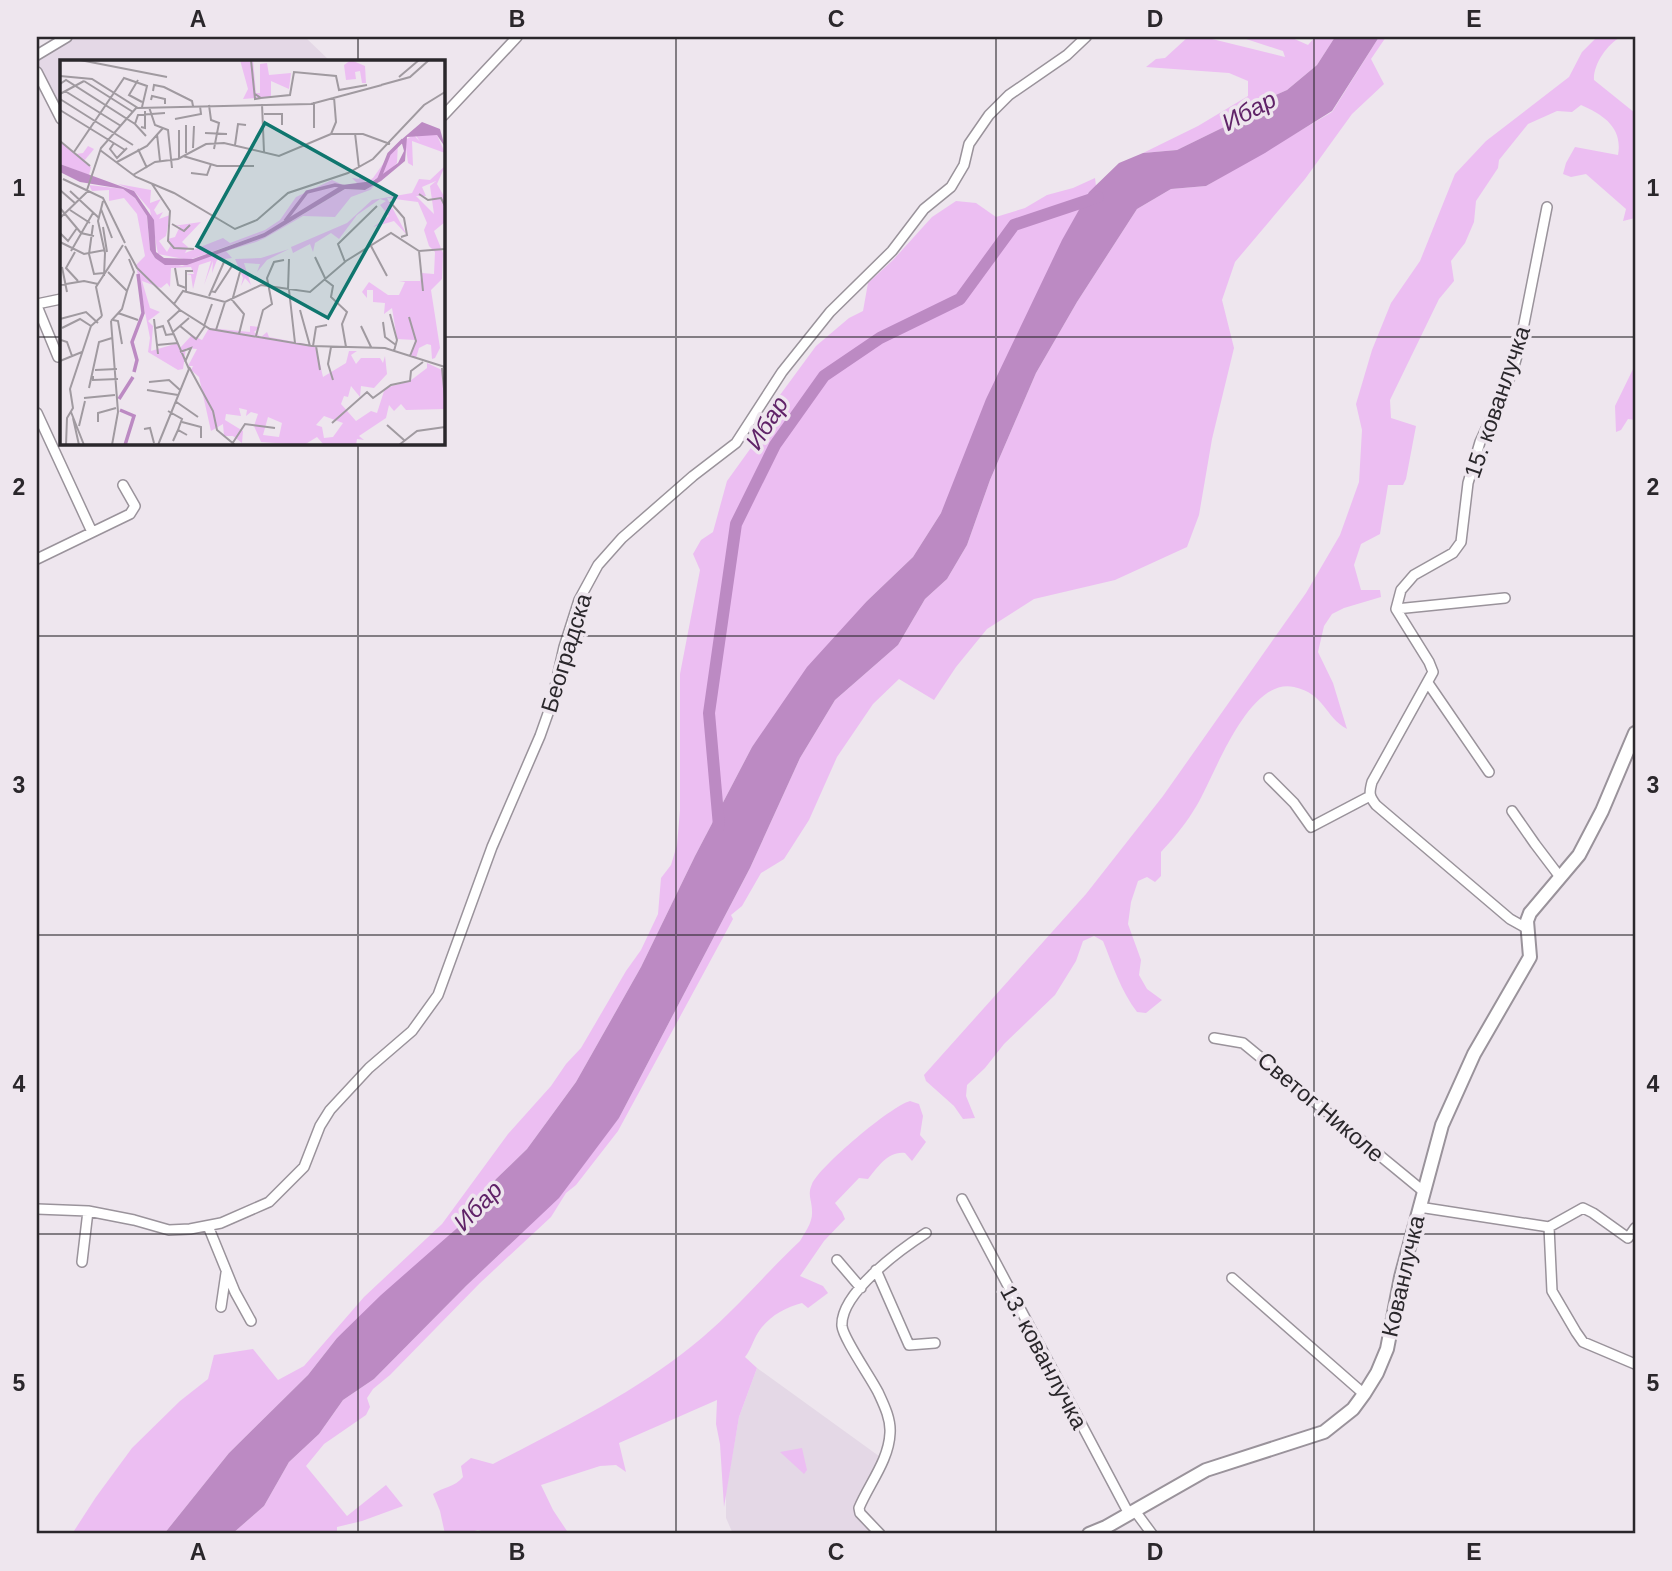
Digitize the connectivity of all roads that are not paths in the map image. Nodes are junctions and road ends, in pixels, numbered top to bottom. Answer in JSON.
{"nodes":[{"id":1,"x":66,"y":37,"type":"edge"},
{"id":2,"x":517,"y":37,"type":"edge"},
{"id":3,"x":1086,"y":37,"type":"edge"},
{"id":4,"x":37,"y":55,"type":"edge"},
{"id":5,"x":37,"y":72,"type":"edge"},
{"id":6,"x":444,"y":115,"type":"edge"},
{"id":7,"x":60,"y":116,"type":"edge"},
{"id":8,"x":1547,"y":207,"type":"dead end"},
{"id":9,"x":60,"y":299,"type":"edge"},
{"id":10,"x":37,"y":305,"type":"edge"},
{"id":11,"x":58,"y":356,"type":"dead end"},
{"id":12,"x":37,"y":413,"type":"edge"},
{"id":13,"x":123,"y":485,"type":"dead end"},
{"id":14,"x":92,"y":532,"type":"junction"},
{"id":15,"x":37,"y":559,"type":"edge"},
{"id":16,"x":1505,"y":598,"type":"dead end"},
{"id":17,"x":1396,"y":609,"type":"junction"},
{"id":18,"x":1427,"y":683,"type":"junction"},
{"id":19,"x":1635,"y":733,"type":"edge"},
{"id":20,"x":1489,"y":772,"type":"dead end"},
{"id":21,"x":1269,"y":778,"type":"dead end"},
{"id":22,"x":1370,"y":796,"type":"junction"},
{"id":23,"x":1513,"y":811,"type":"dead end"},
{"id":24,"x":1560,"y":877,"type":"junction"},
{"id":25,"x":1528,"y":929,"type":"junction"},
{"id":26,"x":1213,"y":1038,"type":"dead end"},
{"id":27,"x":1423,"y":1191,"type":"junction"},
{"id":28,"x":962,"y":1199,"type":"dead end"},
{"id":29,"x":1419,"y":1207,"type":"junction"},
{"id":30,"x":37,"y":1209,"type":"edge"},
{"id":31,"x":88,"y":1211,"type":"junction"},
{"id":32,"x":208,"y":1226,"type":"junction"},
{"id":33,"x":1549,"y":1227,"type":"junction"},
{"id":34,"x":1635,"y":1228,"type":"edge"},
{"id":35,"x":926,"y":1233,"type":"dead end"},
{"id":36,"x":837,"y":1260,"type":"dead end"},
{"id":37,"x":82,"y":1262,"type":"dead end"},
{"id":38,"x":876,"y":1270,"type":"junction"},
{"id":39,"x":226,"y":1272,"type":"junction"},
{"id":40,"x":1232,"y":1278,"type":"dead end"},
{"id":41,"x":861,"y":1288,"type":"junction"},
{"id":42,"x":221,"y":1307,"type":"dead end"},
{"id":43,"x":251,"y":1321,"type":"dead end"},
{"id":44,"x":935,"y":1343,"type":"dead end"},
{"id":45,"x":1635,"y":1364,"type":"edge"},
{"id":46,"x":1364,"y":1394,"type":"junction"},
{"id":47,"x":1132,"y":1512,"type":"junction"},
{"id":48,"x":880,"y":1534,"type":"edge"},
{"id":49,"x":1092,"y":1534,"type":"edge"},
{"id":50,"x":1152,"y":1534,"type":"edge"}],
"edges":[{"from":1,"to":4,"type":"street"},
{"from":2,"to":6,"type":"street"},
{"from":3,"to":32,"type":"street","name":"Београдска"},
{"from":5,"to":7,"type":"street"},
{"from":8,"to":17,"type":"street","name":"15. кованлучка"},
{"from":9,"to":10,"type":"street"},
{"from":10,"to":11,"type":"street"},
{"from":12,"to":14,"type":"street"},
{"from":13,"to":14,"type":"street"},
{"from":14,"to":15,"type":"street"},
{"from":16,"to":17,"type":"street"},
{"from":17,"to":18,"type":"street"},
{"from":18,"to":20,"type":"street"},
{"from":18,"to":22,"type":"street"},
{"from":19,"to":24,"type":"street","name":"Кованлучка"},
{"from":21,"to":22,"type":"street"},
{"from":22,"to":25,"type":"street"},
{"from":23,"to":24,"type":"street"},
{"from":24,"to":25,"type":"street","name":"Кованлучка"},
{"from":25,"to":27,"type":"street","name":"Кованлучка"},
{"from":26,"to":27,"type":"street","name":"Светог Николе"},
{"from":27,"to":29,"type":"street","name":"Кованлучка"},
{"from":28,"to":47,"type":"street","name":"13. кованлучка"},
{"from":29,"to":33,"type":"street"},
{"from":29,"to":46,"type":"street","name":"Кованлучка"},
{"from":30,"to":31,"type":"street","name":"Београдска"},
{"from":31,"to":32,"type":"street","name":"Београдска"},
{"from":31,"to":37,"type":"street"},
{"from":32,"to":39,"type":"street"},
{"from":33,"to":34,"type":"street"},
{"from":33,"to":45,"type":"street"},
{"from":35,"to":38,"type":"street"},
{"from":36,"to":41,"type":"street"},
{"from":38,"to":41,"type":"street"},
{"from":38,"to":44,"type":"street"},
{"from":39,"to":42,"type":"street"},
{"from":39,"to":43,"type":"street"},
{"from":40,"to":46,"type":"street"},
{"from":41,"to":48,"type":"street"},
{"from":46,"to":47,"type":"street","name":"Кованлучка"},
{"from":47,"to":49,"type":"street","name":"Кованлучка"},
{"from":47,"to":50,"type":"street","name":"13. кованлучка"}]}
